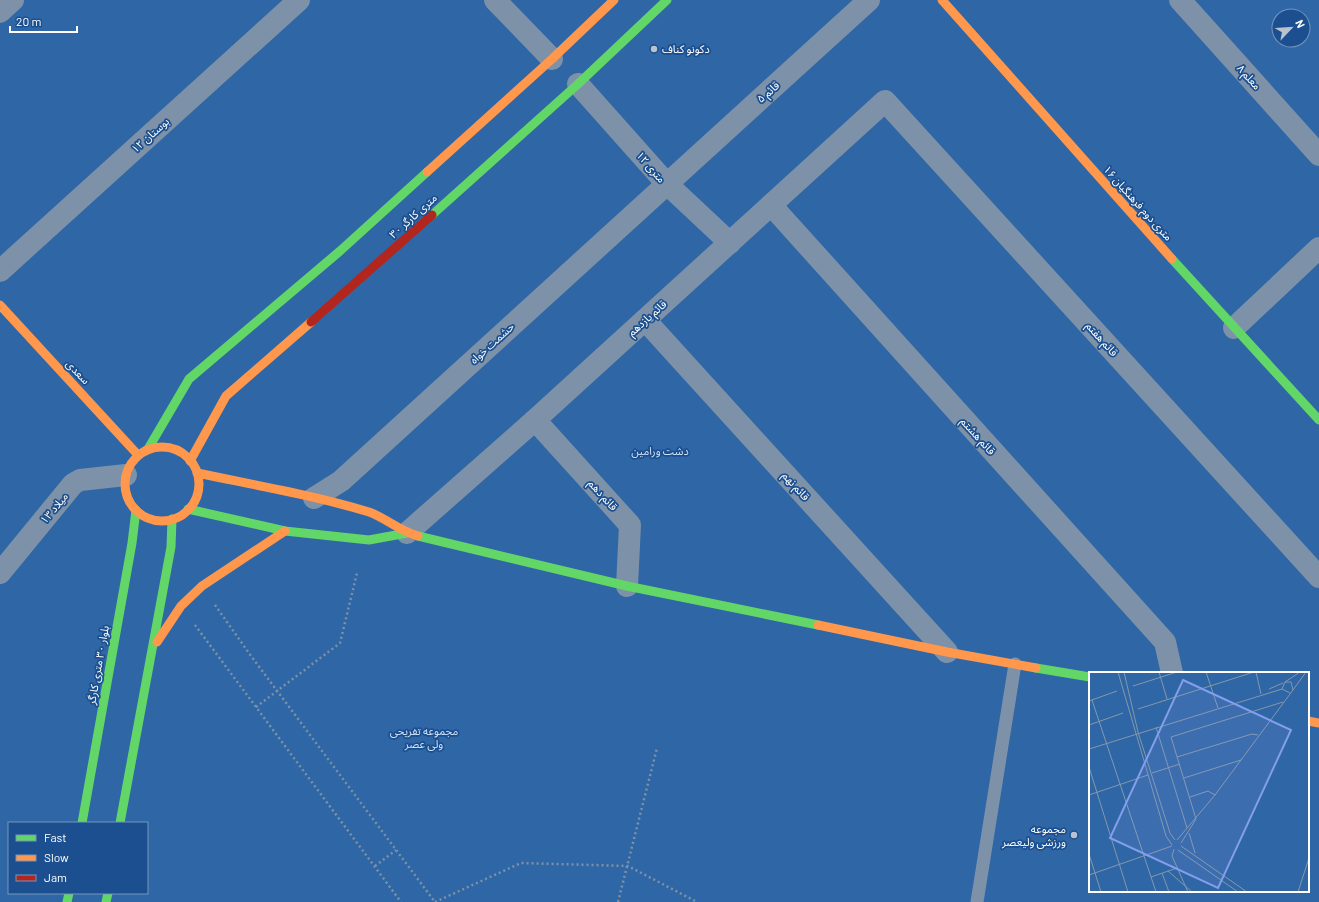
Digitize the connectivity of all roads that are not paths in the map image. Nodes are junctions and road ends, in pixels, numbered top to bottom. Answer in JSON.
{"nodes":[{"id":1,"x":13,"y":0,"type":"edge"},
{"id":2,"x":299,"y":0,"type":"edge"},
{"id":3,"x":495,"y":0,"type":"edge"},
{"id":4,"x":614,"y":0,"type":"edge"},
{"id":5,"x":666,"y":0,"type":"edge"},
{"id":6,"x":869,"y":0,"type":"edge"},
{"id":7,"x":942,"y":0,"type":"edge"},
{"id":8,"x":1180,"y":0,"type":"edge"},
{"id":9,"x":0,"y":12,"type":"edge"},
{"id":10,"x":552,"y":59,"type":"junction"},
{"id":11,"x":578,"y":84,"type":"junction"},
{"id":12,"x":885,"y":100,"type":"joint"},
{"id":13,"x":1319,"y":155,"type":"edge"},
{"id":14,"x":666,"y":184,"type":"junction"},
{"id":15,"x":771,"y":205,"type":"junction"},
{"id":16,"x":730,"y":243,"type":"junction"},
{"id":17,"x":1319,"y":248,"type":"edge"},
{"id":18,"x":0,"y":271,"type":"edge"},
{"id":19,"x":0,"y":305,"type":"edge"},
{"id":20,"x":645,"y":320,"type":"junction"},
{"id":21,"x":1234,"y":328,"type":"junction"},
{"id":22,"x":535,"y":420,"type":"junction"},
{"id":23,"x":1319,"y":420,"type":"edge"},
{"id":24,"x":148,"y":449,"type":"junction"},
{"id":25,"x":138,"y":455,"type":"junction"},
{"id":26,"x":190,"y":461,"type":"junction"},
{"id":27,"x":197,"y":473,"type":"junction"},
{"id":28,"x":126,"y":475,"type":"junction"},
{"id":29,"x":314,"y":498,"type":"junction"},
{"id":30,"x":188,"y":509,"type":"junction"},
{"id":31,"x":136,"y":510,"type":"junction"},
{"id":32,"x":172,"y":519,"type":"junction"},
{"id":33,"x":285,"y":531,"type":"junction"},
{"id":34,"x":407,"y":533,"type":"junction"},
{"id":35,"x":3,"y":561,"type":"edge"},
{"id":36,"x":1319,"y":577,"type":"edge"},
{"id":37,"x":627,"y":586,"type":"junction"},
{"id":38,"x":152,"y":648,"type":"junction"},
{"id":39,"x":947,"y":652,"type":"junction"},
{"id":40,"x":1015,"y":664,"type":"junction"},
{"id":41,"x":1172,"y":672,"type":"edge"},
{"id":42,"x":1089,"y":677,"type":"edge"},
{"id":43,"x":1309,"y":721,"type":"edge"},
{"id":44,"x":1319,"y":723,"type":"edge"},
{"id":45,"x":82,"y":822,"type":"edge"},
{"id":46,"x":120,"y":822,"type":"edge"},
{"id":47,"x":977,"y":902,"type":"edge"}],
"edges":[{"from":1,"to":9,"type":"street"},
{"from":2,"to":18,"type":"street","name":"بوستان ۱۲"},
{"from":3,"to":10,"type":"street"},
{"from":4,"to":10,"type":"main road"},
{"from":5,"to":11,"type":"main road","name":"۳۰ متری کارگر"},
{"from":6,"to":14,"type":"street","name":"قائم ۵"},
{"from":7,"to":21,"type":"main road","name":"۱۶ متری دوم فرهنگیان"},
{"from":8,"to":13,"type":"street","name":"معلم ۸"},
{"from":10,"to":24,"type":"main road"},
{"from":11,"to":14,"type":"street","name":"۱۲ متری"},
{"from":11,"to":26,"type":"main road","name":"۳۰ متری کارگر"},
{"from":12,"to":15,"type":"street","name":"قائم یازدهم"},
{"from":12,"to":36,"type":"street","name":"قائم هفتم"},
{"from":14,"to":16,"type":"street","name":"۱۲ متری"},
{"from":14,"to":29,"type":"street","name":"حشمت خواه"},
{"from":15,"to":16,"type":"street","name":"قائم یازدهم"},
{"from":15,"to":41,"type":"street","name":"قائم هشتم"},
{"from":16,"to":20,"type":"street","name":"قائم یازدهم"},
{"from":17,"to":21,"type":"street"},
{"from":19,"to":25,"type":"main road","name":"سعدی"},
{"from":20,"to":22,"type":"street","name":"قائم یازدهم"},
{"from":20,"to":39,"type":"street","name":"قائم نهم"},
{"from":21,"to":23,"type":"main road","name":"۱۶ متری دوم فرهنگیان"},
{"from":22,"to":34,"type":"street","name":"قائم یازدهم"},
{"from":22,"to":37,"type":"street","name":"قائم دهم"},
{"from":24,"to":25,"type":"main road"},
{"from":24,"to":26,"type":"main road"},
{"from":25,"to":28,"type":"main road"},
{"from":26,"to":27,"type":"main road"},
{"from":27,"to":29,"type":"main road"},
{"from":27,"to":30,"type":"main road"},
{"from":28,"to":31,"type":"main road"},
{"from":28,"to":35,"type":"street","name":"میلاد ۱۳"},
{"from":29,"to":34,"type":"main road"},
{"from":30,"to":32,"type":"main road"},
{"from":30,"to":33,"type":"main road"},
{"from":31,"to":32,"type":"main road"},
{"from":31,"to":45,"type":"main road","name":"بلوار ۳۰ متری کارگر"},
{"from":32,"to":38,"type":"main road"},
{"from":33,"to":34,"type":"main road"},
{"from":33,"to":38,"type":"main road"},
{"from":34,"to":37,"type":"main road"},
{"from":37,"to":39,"type":"main road"},
{"from":38,"to":46,"type":"main road"},
{"from":39,"to":40,"type":"main road"},
{"from":40,"to":42,"type":"main road"},
{"from":40,"to":47,"type":"lane"},
{"from":43,"to":44,"type":"main road"}]}
